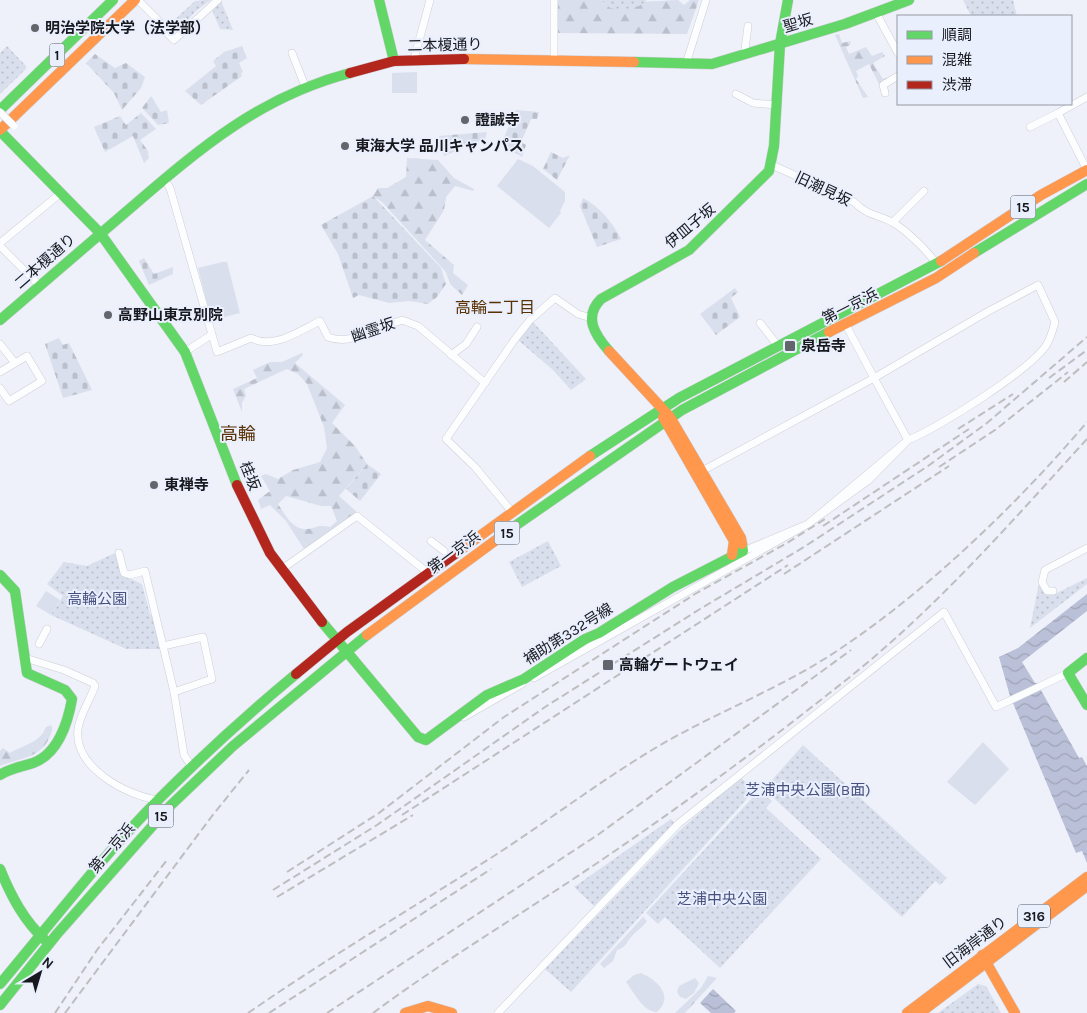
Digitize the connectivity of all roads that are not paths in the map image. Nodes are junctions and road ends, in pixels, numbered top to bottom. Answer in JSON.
{"nodes":[{"id":1,"x":114,"y":0,"type":"edge"},
{"id":2,"x":137,"y":0,"type":"edge"},
{"id":3,"x":218,"y":0,"type":"edge"},
{"id":4,"x":379,"y":0,"type":"edge"},
{"id":5,"x":430,"y":0,"type":"edge"},
{"id":6,"x":554,"y":0,"type":"edge"},
{"id":7,"x":706,"y":0,"type":"edge"},
{"id":8,"x":788,"y":0,"type":"edge"},
{"id":9,"x":909,"y":0,"type":"edge"},
{"id":10,"x":876,"y":13,"type":"junction"},
{"id":11,"x":748,"y":26,"type":"dead end"},
{"id":12,"x":780,"y":44,"type":"junction"},
{"id":13,"x":745,"y":49,"type":"dead end"},
{"id":14,"x":897,"y":51,"type":"edge"},
{"id":15,"x":292,"y":53,"type":"dead end"},
{"id":16,"x":414,"y":59,"type":"junction"},
{"id":17,"x":554,"y":59,"type":"junction"},
{"id":18,"x":394,"y":61,"type":"junction"},
{"id":19,"x":686,"y":64,"type":"junction"},
{"id":20,"x":897,"y":77,"type":"edge"},
{"id":21,"x":305,"y":86,"type":"junction"},
{"id":22,"x":885,"y":93,"type":"dead end"},
{"id":23,"x":736,"y":94,"type":"dead end"},
{"id":24,"x":1087,"y":98,"type":"edge"},
{"id":25,"x":776,"y":106,"type":"junction"},
{"id":26,"x":0,"y":111,"type":"edge"},
{"id":27,"x":1058,"y":113,"type":"junction"},
{"id":28,"x":14,"y":126,"type":"dead end"},
{"id":29,"x":1030,"y":127,"type":"dead end"},
{"id":30,"x":0,"y":130,"type":"edge"},
{"id":31,"x":772,"y":165,"type":"junction"},
{"id":32,"x":1087,"y":170,"type":"edge"},
{"id":33,"x":164,"y":179,"type":"junction"},
{"id":34,"x":1087,"y":184,"type":"edge"},
{"id":35,"x":924,"y":191,"type":"dead end"},
{"id":36,"x":61,"y":193,"type":"junction"},
{"id":37,"x":893,"y":222,"type":"junction"},
{"id":38,"x":100,"y":233,"type":"junction"},
{"id":39,"x":0,"y":244,"type":"edge"},
{"id":40,"x":961,"y":248,"type":"junction"},
{"id":41,"x":971,"y":256,"type":"junction"},
{"id":42,"x":936,"y":263,"type":"junction"},
{"id":43,"x":942,"y":274,"type":"junction"},
{"id":44,"x":910,"y":276,"type":"junction"},
{"id":45,"x":40,"y":286,"type":"junction"},
{"id":46,"x":917,"y":289,"type":"junction"},
{"id":47,"x":591,"y":318,"type":"junction"},
{"id":48,"x":0,"y":320,"type":"edge"},
{"id":49,"x":760,"y":323,"type":"dead end"},
{"id":50,"x":846,"y":325,"type":"junction"},
{"id":51,"x":477,"y":327,"type":"dead end"},
{"id":52,"x":211,"y":335,"type":"junction"},
{"id":53,"x":0,"y":344,"type":"edge"},
{"id":54,"x":778,"y":346,"type":"junction"},
{"id":55,"x":185,"y":352,"type":"junction"},
{"id":56,"x":451,"y":355,"type":"junction"},
{"id":57,"x":15,"y":363,"type":"junction"},
{"id":58,"x":0,"y":372,"type":"edge"},
{"id":59,"x":874,"y":378,"type":"junction"},
{"id":60,"x":485,"y":383,"type":"junction"},
{"id":61,"x":0,"y":388,"type":"edge"},
{"id":62,"x":662,"y":409,"type":"junction"},
{"id":63,"x":667,"y":420,"type":"junction"},
{"id":64,"x":908,"y":440,"type":"junction"},
{"id":65,"x":512,"y":512,"type":"junction"},
{"id":66,"x":808,"y":524,"type":"junction"},
{"id":67,"x":431,"y":541,"type":"dead end"},
{"id":68,"x":1087,"y":548,"type":"edge"},
{"id":69,"x":444,"y":551,"type":"dead end"},
{"id":70,"x":119,"y":553,"type":"dead end"},
{"id":71,"x":282,"y":568,"type":"junction"},
{"id":72,"x":428,"y":572,"type":"junction"},
{"id":73,"x":0,"y":575,"type":"edge"},
{"id":74,"x":1053,"y":591,"type":"dead end"},
{"id":75,"x":370,"y":615,"type":"junction"},
{"id":76,"x":378,"y":627,"type":"junction"},
{"id":77,"x":47,"y":629,"type":"dead end"},
{"id":78,"x":337,"y":640,"type":"junction"},
{"id":79,"x":39,"y":644,"type":"dead end"},
{"id":80,"x":163,"y":646,"type":"junction"},
{"id":81,"x":346,"y":651,"type":"junction"},
{"id":82,"x":25,"y":658,"type":"junction"},
{"id":83,"x":1087,"y":658,"type":"edge"},
{"id":84,"x":1068,"y":674,"type":"junction"},
{"id":85,"x":174,"y":692,"type":"junction"},
{"id":86,"x":1087,"y":705,"type":"edge"},
{"id":87,"x":422,"y":740,"type":"junction"},
{"id":88,"x":192,"y":767,"type":"junction"},
{"id":89,"x":0,"y":775,"type":"edge"},
{"id":90,"x":158,"y":800,"type":"junction"},
{"id":91,"x":0,"y":869,"type":"edge"},
{"id":92,"x":1087,"y":877,"type":"edge"},
{"id":93,"x":1087,"y":886,"type":"edge"},
{"id":94,"x":39,"y":936,"type":"junction"},
{"id":95,"x":49,"y":943,"type":"junction"},
{"id":96,"x":983,"y":959,"type":"junction"},
{"id":97,"x":0,"y":984,"type":"edge"},
{"id":98,"x":0,"y":1005,"type":"edge"},
{"id":99,"x":405,"y":1013,"type":"edge"},
{"id":100,"x":452,"y":1013,"type":"edge"},
{"id":101,"x":498,"y":1013,"type":"edge"},
{"id":102,"x":907,"y":1013,"type":"edge"},
{"id":103,"x":920,"y":1013,"type":"edge"},
{"id":104,"x":1015,"y":1013,"type":"edge"}],
"edges":[{"from":1,"to":26,"type":"main road","number":"1"},
{"from":2,"to":3,"type":"street"},
{"from":2,"to":30,"type":"main road","number":"1"},
{"from":4,"to":18,"type":"main road"},
{"from":5,"to":16,"type":"street"},
{"from":6,"to":17,"type":"street"},
{"from":7,"to":19,"type":"street"},
{"from":8,"to":12,"type":"main road"},
{"from":9,"to":10,"type":"main road","name":"聖坂"},
{"from":10,"to":12,"type":"main road","name":"聖坂"},
{"from":10,"to":14,"type":"street"},
{"from":11,"to":13,"type":"street"},
{"from":12,"to":19,"type":"main road","name":"二本榎通り"},
{"from":12,"to":25,"type":"main road"},
{"from":15,"to":21,"type":"street"},
{"from":16,"to":17,"type":"main road","name":"二本榎通り"},
{"from":16,"to":18,"type":"main road","name":"二本榎通り"},
{"from":17,"to":19,"type":"main road","name":"二本榎通り"},
{"from":18,"to":21,"type":"main road","name":"二本榎通り"},
{"from":20,"to":22,"type":"street"},
{"from":21,"to":33,"type":"main road","name":"二本榎通り"},
{"from":23,"to":25,"type":"street"},
{"from":24,"to":27,"type":"street"},
{"from":25,"to":31,"type":"main road"},
{"from":26,"to":28,"type":"street","bridge":true},
{"from":27,"to":29,"type":"street"},
{"from":27,"to":32,"type":"street"},
{"from":30,"to":36,"type":"main road"},
{"from":31,"to":37,"type":"street","name":"旧潮見坂"},
{"from":31,"to":47,"type":"main road","name":"伊皿子坂"},
{"from":32,"to":40,"type":"main road","name":"第一京浜","number":"15"},
{"from":33,"to":38,"type":"main road","name":"二本榎通り"},
{"from":33,"to":52,"type":"street"},
{"from":34,"to":41,"type":"main road","name":"第一京浜","number":"15"},
{"from":35,"to":37,"type":"street"},
{"from":36,"to":38,"type":"main road"},
{"from":36,"to":39,"type":"street"},
{"from":37,"to":42,"type":"street"},
{"from":38,"to":45,"type":"main road","name":"二本榎通り"},
{"from":38,"to":55,"type":"main road","name":"桂坂"},
{"from":39,"to":45,"type":"street"},
{"from":40,"to":41,"type":"main road"},
{"from":40,"to":42,"type":"main road","name":"第一京浜","number":"15"},
{"from":41,"to":43,"type":"main road","name":"第一京浜","number":"15"},
{"from":42,"to":43,"type":"street"},
{"from":42,"to":44,"type":"main road","name":"第一京浜","number":"15"},
{"from":43,"to":46,"type":"main road","name":"第一京浜","number":"15"},
{"from":44,"to":46,"type":"main road"},
{"from":44,"to":54,"type":"main road","name":"第一京浜","number":"15"},
{"from":45,"to":48,"type":"main road","name":"二本榎通り"},
{"from":46,"to":50,"type":"main road","name":"第一京浜","number":"15"},
{"from":47,"to":60,"type":"street"},
{"from":47,"to":62,"type":"main road"},
{"from":49,"to":54,"type":"street"},
{"from":50,"to":59,"type":"street"},
{"from":50,"to":63,"type":"main road","name":"第一京浜","number":"15"},
{"from":51,"to":56,"type":"street"},
{"from":52,"to":55,"type":"street"},
{"from":52,"to":56,"type":"street","name":"幽霊坂"},
{"from":53,"to":57,"type":"street"},
{"from":54,"to":62,"type":"main road","name":"第一京浜","number":"15"},
{"from":55,"to":71,"type":"main road","name":"桂坂"},
{"from":56,"to":60,"type":"street","name":"幽霊坂"},
{"from":57,"to":58,"type":"street"},
{"from":57,"to":61,"type":"street"},
{"from":59,"to":63,"type":"street"},
{"from":59,"to":64,"type":"street"},
{"from":59,"to":64,"type":"street"},
{"from":60,"to":65,"type":"street"},
{"from":62,"to":63,"type":"main road"},
{"from":62,"to":65,"type":"main road","name":"第一京浜","number":"15"},
{"from":63,"to":66,"type":"street"},
{"from":63,"to":76,"type":"main road","name":"第一京浜","number":"15"},
{"from":63,"to":87,"type":"main road","name":"補助第332号線"},
{"from":64,"to":66,"type":"street"},
{"from":65,"to":72,"type":"main road","name":"第一京浜","number":"15"},
{"from":66,"to":87,"type":"street"},
{"from":67,"to":69,"type":"street"},
{"from":68,"to":74,"type":"street"},
{"from":70,"to":80,"type":"street"},
{"from":71,"to":72,"type":"street"},
{"from":71,"to":78,"type":"main road","name":"桂坂"},
{"from":72,"to":75,"type":"main road","name":"第一京浜","number":"15"},
{"from":73,"to":82,"type":"main road"},
{"from":75,"to":76,"type":"main road"},
{"from":75,"to":78,"type":"main road","name":"第一京浜","number":"15"},
{"from":76,"to":81,"type":"main road","name":"第一京浜","number":"15"},
{"from":77,"to":79,"type":"street"},
{"from":78,"to":81,"type":"main road","name":"桂坂"},
{"from":78,"to":88,"type":"main road","name":"第一京浜","number":"15"},
{"from":80,"to":85,"type":"street"},
{"from":80,"to":85,"type":"street"},
{"from":81,"to":87,"type":"main road","name":"桂坂"},
{"from":81,"to":95,"type":"main road","name":"第一京浜","number":"15"},
{"from":82,"to":89,"type":"main road"},
{"from":82,"to":90,"type":"street"},
{"from":83,"to":84,"type":"main road"},
{"from":84,"to":86,"type":"main road"},
{"from":84,"to":101,"type":"street"},
{"from":85,"to":88,"type":"street"},
{"from":88,"to":90,"type":"main road","name":"第一京浜","number":"15"},
{"from":90,"to":94,"type":"main road","name":"第一京浜","number":"15"},
{"from":91,"to":94,"type":"main road"},
{"from":92,"to":96,"type":"main road","name":"旧海岸通り","number":"316"},
{"from":93,"to":96,"type":"main road","name":"旧海岸通り","number":"316"},
{"from":94,"to":95,"type":"main road"},
{"from":94,"to":97,"type":"main road","name":"第一京浜","number":"15"},
{"from":95,"to":98,"type":"main road","name":"第一京浜","number":"15"},
{"from":96,"to":102,"type":"main road","name":"旧海岸通り","number":"316"},
{"from":96,"to":103,"type":"main road","name":"旧海岸通り","number":"316"},
{"from":96,"to":104,"type":"main road"},
{"from":99,"to":100,"type":"main road"}]}
